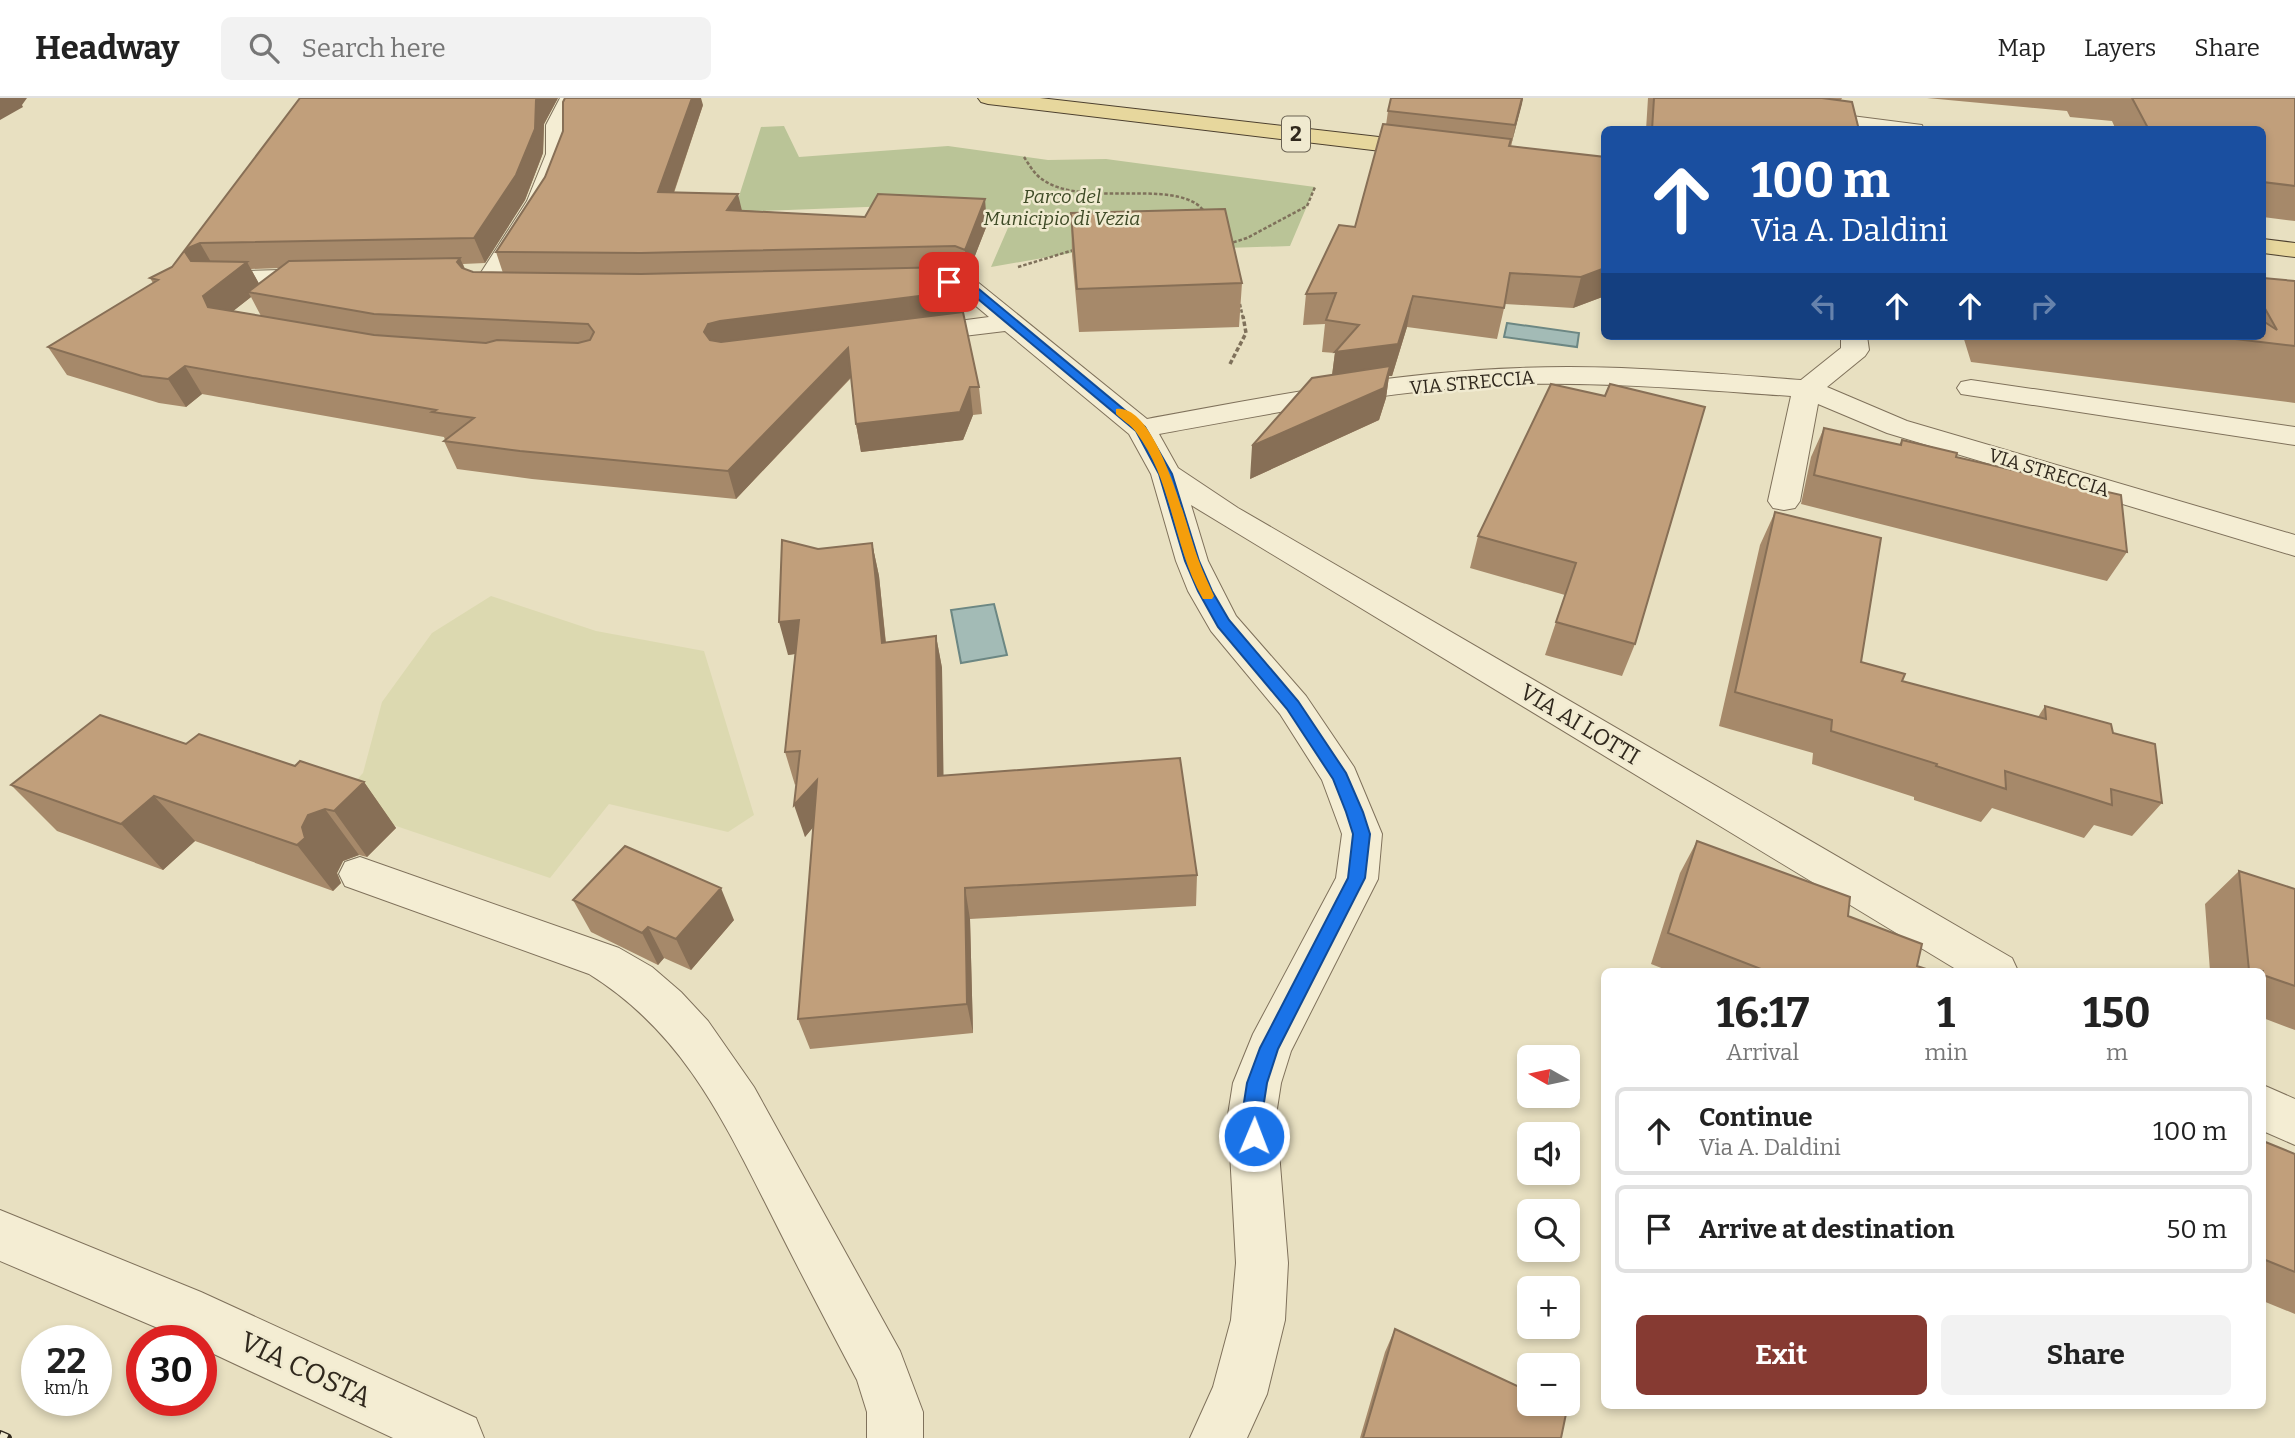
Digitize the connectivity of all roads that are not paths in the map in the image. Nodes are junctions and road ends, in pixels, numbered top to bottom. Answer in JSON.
{"nodes":[{"id":1,"x":570,"y":98,"type":"edge"},
{"id":2,"x":988,"y":98,"type":"edge"},
{"id":3,"x":1779,"y":113,"type":"edge"},
{"id":4,"x":1882,"y":126,"type":"edge"},
{"id":5,"x":1446,"y":151,"type":"edge"},
{"id":6,"x":2266,"y":246,"type":"edge"},
{"id":7,"x":2295,"y":250,"type":"edge"},
{"id":8,"x":340,"y":276,"type":"edge"},
{"id":9,"x":296,"y":278,"type":"junction"},
{"id":10,"x":215,"y":280,"type":"edge"},
{"id":11,"x":489,"y":281,"type":"edge"},
{"id":12,"x":884,"y":284,"type":"edge"},
{"id":13,"x":265,"y":302,"type":"edge"},
{"id":14,"x":1012,"y":321,"type":"junction"},
{"id":15,"x":891,"y":337,"type":"edge"},
{"id":16,"x":1854,"y":340,"type":"edge"},
{"id":17,"x":1971,"y":388,"type":"dead end"},
{"id":18,"x":1807,"y":389,"type":"junction"},
{"id":19,"x":1141,"y":429,"type":"junction"},
{"id":20,"x":2295,"y":436,"type":"edge"},
{"id":21,"x":1166,"y":474,"type":"junction"},
{"id":22,"x":1784,"y":501,"type":"dead end"},
{"id":23,"x":2295,"y":547,"type":"edge"},
{"id":24,"x":360,"y":874,"type":"dead end"},
{"id":25,"x":1991,"y":968,"type":"edge"},
{"id":26,"x":2266,"y":1108,"type":"edge"},
{"id":27,"x":2295,"y":1123,"type":"edge"},
{"id":28,"x":0,"y":1235,"type":"edge"},
{"id":29,"x":456,"y":1438,"type":"edge"},
{"id":30,"x":895,"y":1438,"type":"edge"},
{"id":31,"x":1218,"y":1438,"type":"edge"}],
"edges":[{"from":1,"to":11,"type":"street"},
{"from":2,"to":5,"type":"main road","number":"2"},
{"from":3,"to":4,"type":"street"},
{"from":6,"to":7,"type":"main road"},
{"from":8,"to":9,"type":"street"},
{"from":9,"to":10,"type":"street"},
{"from":9,"to":13,"type":"street"},
{"from":12,"to":14,"type":"street"},
{"from":14,"to":15,"type":"street"},
{"from":14,"to":19,"type":"street"},
{"from":16,"to":18,"type":"street"},
{"from":17,"to":20,"type":"street"},
{"from":18,"to":19,"type":"street","name":"VIA STRECCIA"},
{"from":18,"to":22,"type":"street"},
{"from":18,"to":23,"type":"street","name":"VIA STRECCIA"},
{"from":19,"to":21,"type":"street"},
{"from":21,"to":25,"type":"street","name":"VIA AI LOTTI"},
{"from":21,"to":31,"type":"street"},
{"from":24,"to":30,"type":"street"},
{"from":26,"to":27,"type":"street"},
{"from":28,"to":29,"type":"street","name":"VIA COSTA"}]}
